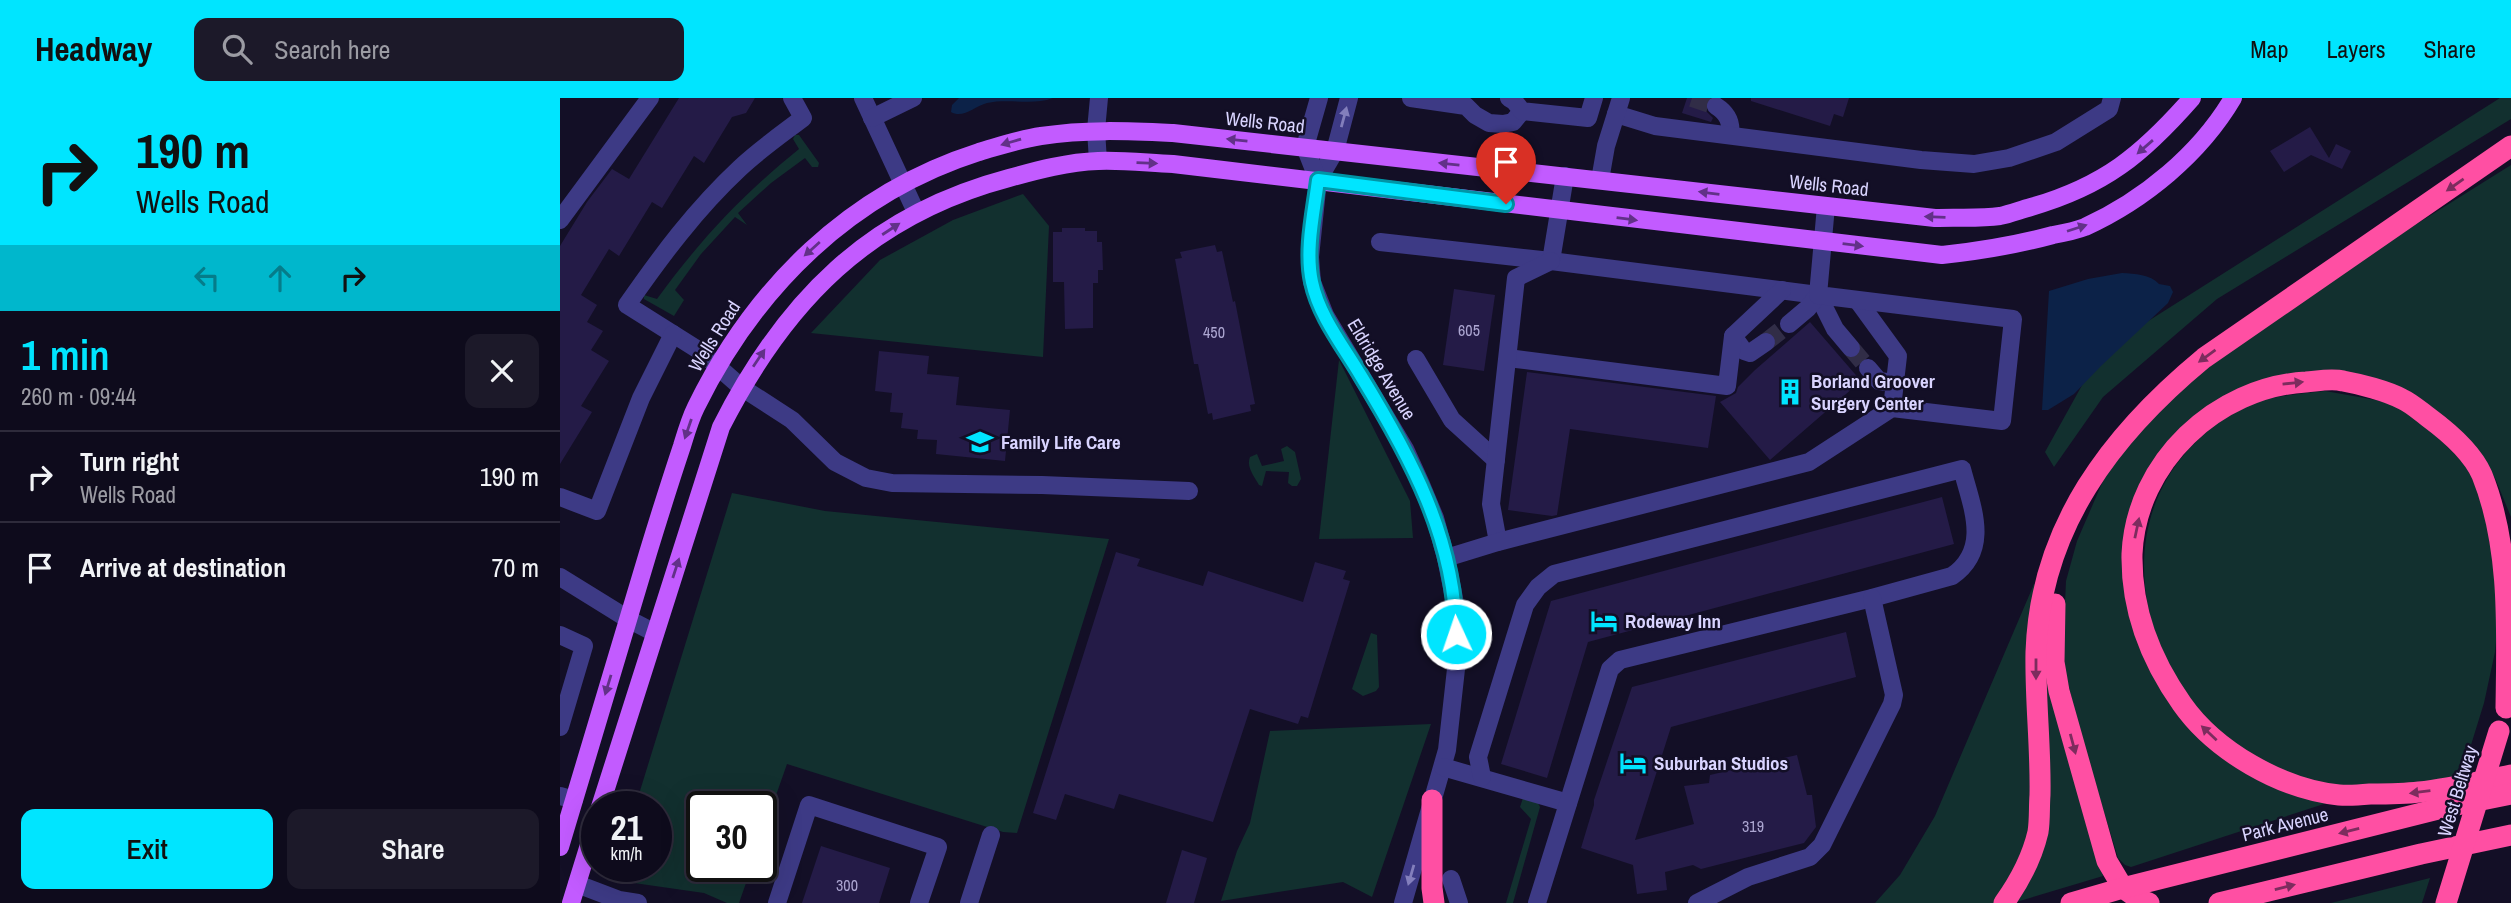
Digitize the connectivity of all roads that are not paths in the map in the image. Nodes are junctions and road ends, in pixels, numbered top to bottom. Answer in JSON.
{"nodes":[{"id":1,"x":650,"y":98,"type":"edge"},
{"id":2,"x":792,"y":98,"type":"edge"},
{"id":3,"x":863,"y":98,"type":"edge"},
{"id":4,"x":913,"y":98,"type":"edge"},
{"id":5,"x":1099,"y":98,"type":"edge"},
{"id":6,"x":1319,"y":98,"type":"edge"},
{"id":7,"x":1349,"y":98,"type":"edge"},
{"id":8,"x":1411,"y":98,"type":"edge"},
{"id":9,"x":1509,"y":98,"type":"edge"},
{"id":10,"x":1594,"y":98,"type":"edge"},
{"id":11,"x":2112,"y":98,"type":"edge"},
{"id":12,"x":2192,"y":98,"type":"edge"},
{"id":13,"x":2233,"y":98,"type":"edge"},
{"id":14,"x":1470,"y":102,"type":"edge"},
{"id":15,"x":1618,"y":106,"type":"edge"},
{"id":16,"x":1716,"y":106,"type":"dead end"},
{"id":17,"x":1522,"y":111,"type":"junction"},
{"id":18,"x":872,"y":118,"type":"junction"},
{"id":19,"x":1096,"y":130,"type":"junction"},
{"id":20,"x":1730,"y":135,"type":"junction"},
{"id":21,"x":2511,"y":146,"type":"edge"},
{"id":22,"x":1305,"y":147,"type":"junction"},
{"id":23,"x":1335,"y":151,"type":"junction"},
{"id":24,"x":1098,"y":161,"type":"junction"},
{"id":25,"x":1565,"y":176,"type":"junction"},
{"id":26,"x":1318,"y":180,"type":"junction"},
{"id":27,"x":1600,"y":180,"type":"junction"},
{"id":28,"x":902,"y":183,"type":"junction"},
{"id":29,"x":1826,"y":206,"type":"junction"},
{"id":30,"x":1559,"y":210,"type":"junction"},
{"id":31,"x":916,"y":212,"type":"junction"},
{"id":32,"x":560,"y":220,"type":"edge"},
{"id":33,"x":1381,"y":242,"type":"dead end"},
{"id":34,"x":1824,"y":242,"type":"junction"},
{"id":35,"x":1551,"y":261,"type":"junction"},
{"id":36,"x":1782,"y":290,"type":"junction"},
{"id":37,"x":1818,"y":295,"type":"junction"},
{"id":38,"x":1858,"y":300,"type":"junction"},
{"id":39,"x":1788,"y":324,"type":"tunnel mouth"},
{"id":40,"x":673,"y":334,"type":"junction"},
{"id":41,"x":1732,"y":336,"type":"junction"},
{"id":42,"x":1766,"y":342,"type":"tunnel mouth"},
{"id":43,"x":1851,"y":348,"type":"tunnel mouth"},
{"id":44,"x":1508,"y":358,"type":"junction"},
{"id":45,"x":1416,"y":359,"type":"dead end"},
{"id":46,"x":716,"y":368,"type":"junction"},
{"id":47,"x":1868,"y":368,"type":"tunnel mouth"},
{"id":48,"x":1894,"y":383,"type":"junction"},
{"id":49,"x":741,"y":387,"type":"junction"},
{"id":50,"x":1892,"y":408,"type":"junction"},
{"id":51,"x":1496,"y":460,"type":"junction"},
{"id":52,"x":1189,"y":491,"type":"dead end"},
{"id":53,"x":560,"y":497,"type":"edge"},
{"id":54,"x":2072,"y":509,"type":"junction"},
{"id":55,"x":1498,"y":542,"type":"junction"},
{"id":56,"x":1447,"y":558,"type":"junction"},
{"id":57,"x":560,"y":577,"type":"edge"},
{"id":58,"x":1872,"y":598,"type":"junction"},
{"id":59,"x":628,"y":619,"type":"junction"},
{"id":60,"x":655,"y":633,"type":"junction"},
{"id":61,"x":560,"y":635,"type":"edge"},
{"id":62,"x":2509,"y":701,"type":"edge"},
{"id":63,"x":560,"y":727,"type":"edge"},
{"id":64,"x":1443,"y":767,"type":"junction"},
{"id":65,"x":2511,"y":775,"type":"edge"},
{"id":66,"x":1482,"y":777,"type":"junction"},
{"id":67,"x":605,"y":791,"type":"edge"},
{"id":68,"x":2511,"y":794,"type":"edge"},
{"id":69,"x":567,"y":798,"type":"edge"},
{"id":70,"x":1432,"y":800,"type":"junction"},
{"id":71,"x":1568,"y":803,"type":"junction"},
{"id":72,"x":991,"y":835,"type":"dead end"},
{"id":73,"x":2511,"y":835,"type":"edge"},
{"id":74,"x":560,"y":847,"type":"edge"},
{"id":75,"x":581,"y":871,"type":"edge"},
{"id":76,"x":1451,"y":878,"type":"dead end"},
{"id":77,"x":577,"y":884,"type":"junction"},
{"id":78,"x":2123,"y":888,"type":"junction"},
{"id":79,"x":571,"y":903,"type":"edge"},
{"id":80,"x":638,"y":903,"type":"edge"},
{"id":81,"x":777,"y":903,"type":"edge"},
{"id":82,"x":919,"y":903,"type":"edge"},
{"id":83,"x":969,"y":903,"type":"edge"},
{"id":84,"x":1403,"y":903,"type":"edge"},
{"id":85,"x":1434,"y":903,"type":"edge"},
{"id":86,"x":1459,"y":903,"type":"edge"},
{"id":87,"x":1537,"y":903,"type":"edge"},
{"id":88,"x":1697,"y":903,"type":"edge"},
{"id":89,"x":2004,"y":903,"type":"edge"},
{"id":90,"x":2071,"y":903,"type":"edge"},
{"id":91,"x":2149,"y":903,"type":"edge"},
{"id":92,"x":2219,"y":903,"type":"edge"},
{"id":93,"x":2446,"y":903,"type":"edge"}],
"edges":[{"from":1,"to":32,"type":"street"},
{"from":2,"to":40,"type":"street"},
{"from":3,"to":18,"type":"street"},
{"from":4,"to":18,"type":"street"},
{"from":5,"to":19,"type":"street"},
{"from":6,"to":22,"type":"street"},
{"from":23,"to":7,"type":"street","one_way":true},
{"from":8,"to":14,"type":"street"},
{"from":9,"to":17,"type":"street"},
{"from":10,"to":17,"type":"street"},
{"from":11,"to":20,"type":"street"},
{"from":12,"to":29,"type":"main road","name":"Wells Road","one_way":true},
{"from":34,"to":13,"type":"main road","one_way":true},
{"from":14,"to":17,"type":"street"},
{"from":15,"to":20,"type":"street"},
{"from":15,"to":27,"type":"street"},
{"from":16,"to":20,"type":"street"},
{"from":18,"to":28,"type":"street"},
{"from":22,"to":19,"type":"main road","name":"Wells Road","one_way":true},
{"from":19,"to":24,"type":"street"},
{"from":19,"to":28,"type":"main road","name":"Wells Road","one_way":true},
{"from":21,"to":54,"type":"highway","one_way":true},
{"from":22,"to":23,"type":"main road","name":"Wells Road"},
{"from":22,"to":26,"type":"street"},
{"from":25,"to":23,"type":"main road","name":"Wells Road","one_way":true},
{"from":23,"to":26,"type":"street"},
{"from":24,"to":26,"type":"main road","one_way":true},
{"from":24,"to":31,"type":"main road"},
{"from":25,"to":27,"type":"main road","name":"Wells Road"},
{"from":25,"to":30,"type":"street"},
{"from":26,"to":30,"type":"main road"},
{"from":26,"to":56,"type":"street","name":"Eldridge Avenue"},
{"from":29,"to":27,"type":"main road","name":"Wells Road","one_way":true},
{"from":28,"to":31,"type":"street"},
{"from":28,"to":46,"type":"main road","name":"Wells Road","one_way":true},
{"from":29,"to":34,"type":"street"},
{"from":30,"to":34,"type":"main road","one_way":true},
{"from":30,"to":35,"type":"street"},
{"from":49,"to":31,"type":"main road","one_way":true},
{"from":33,"to":35,"type":"street"},
{"from":34,"to":37,"type":"street"},
{"from":35,"to":36,"type":"street"},
{"from":35,"to":44,"type":"street"},
{"from":36,"to":37,"type":"street"},
{"from":36,"to":41,"type":"street"},
{"from":37,"to":38,"type":"street"},
{"from":37,"to":39,"type":"street"},
{"from":37,"to":43,"type":"street"},
{"from":38,"to":48,"type":"street"},
{"from":38,"to":50,"type":"street"},
{"from":40,"to":46,"type":"street"},
{"from":40,"to":53,"type":"street"},
{"from":41,"to":42,"type":"street"},
{"from":41,"to":44,"type":"street"},
{"from":44,"to":51,"type":"street"},
{"from":45,"to":51,"type":"street"},
{"from":46,"to":49,"type":"street"},
{"from":46,"to":59,"type":"main road","name":"Wells Road","one_way":true},
{"from":47,"to":48,"type":"street"},
{"from":48,"to":50,"type":"street"},
{"from":49,"to":52,"type":"street"},
{"from":60,"to":49,"type":"main road","one_way":true},
{"from":50,"to":55,"type":"street"},
{"from":51,"to":55,"type":"street"},
{"from":54,"to":78,"type":"highway","one_way":true},
{"from":54,"to":89,"type":"highway","one_way":true},
{"from":55,"to":56,"type":"street"},
{"from":56,"to":64,"type":"street","name":"Eldridge Avenue"},
{"from":57,"to":59,"type":"street"},
{"from":58,"to":66,"type":"street"},
{"from":58,"to":71,"type":"street"},
{"from":58,"to":88,"type":"street"},
{"from":59,"to":60,"type":"street"},
{"from":59,"to":69,"type":"main road","name":"Wells Road","one_way":true},
{"from":60,"to":67,"type":"main road"},
{"from":61,"to":63,"type":"street"},
{"from":65,"to":62,"type":"highway","name":"West Beltway","one_way":true},
{"from":62,"to":93,"type":"highway","name":"West Beltway","bridge":true},
{"from":64,"to":66,"type":"street"},
{"from":64,"to":70,"type":"street","name":"Eldridge Avenue"},
{"from":66,"to":71,"type":"street"},
{"from":68,"to":78,"type":"highway","name":"Park Avenue","one_way":true},
{"from":69,"to":74,"type":"main road","name":"Wells Road"},
{"from":70,"to":84,"type":"street","name":"Eldridge Avenue","one_way":true},
{"from":70,"to":85,"type":"highway"},
{"from":71,"to":87,"type":"street"},
{"from":72,"to":83,"type":"street"},
{"from":92,"to":73,"type":"highway","one_way":true},
{"from":75,"to":77,"type":"main road"},
{"from":76,"to":86,"type":"street"},
{"from":77,"to":79,"type":"main road"},
{"from":77,"to":80,"type":"street"},
{"from":78,"to":90,"type":"highway","name":"Park Avenue"},
{"from":78,"to":91,"type":"highway"},
{"from":81,"to":82,"type":"street"}]}
